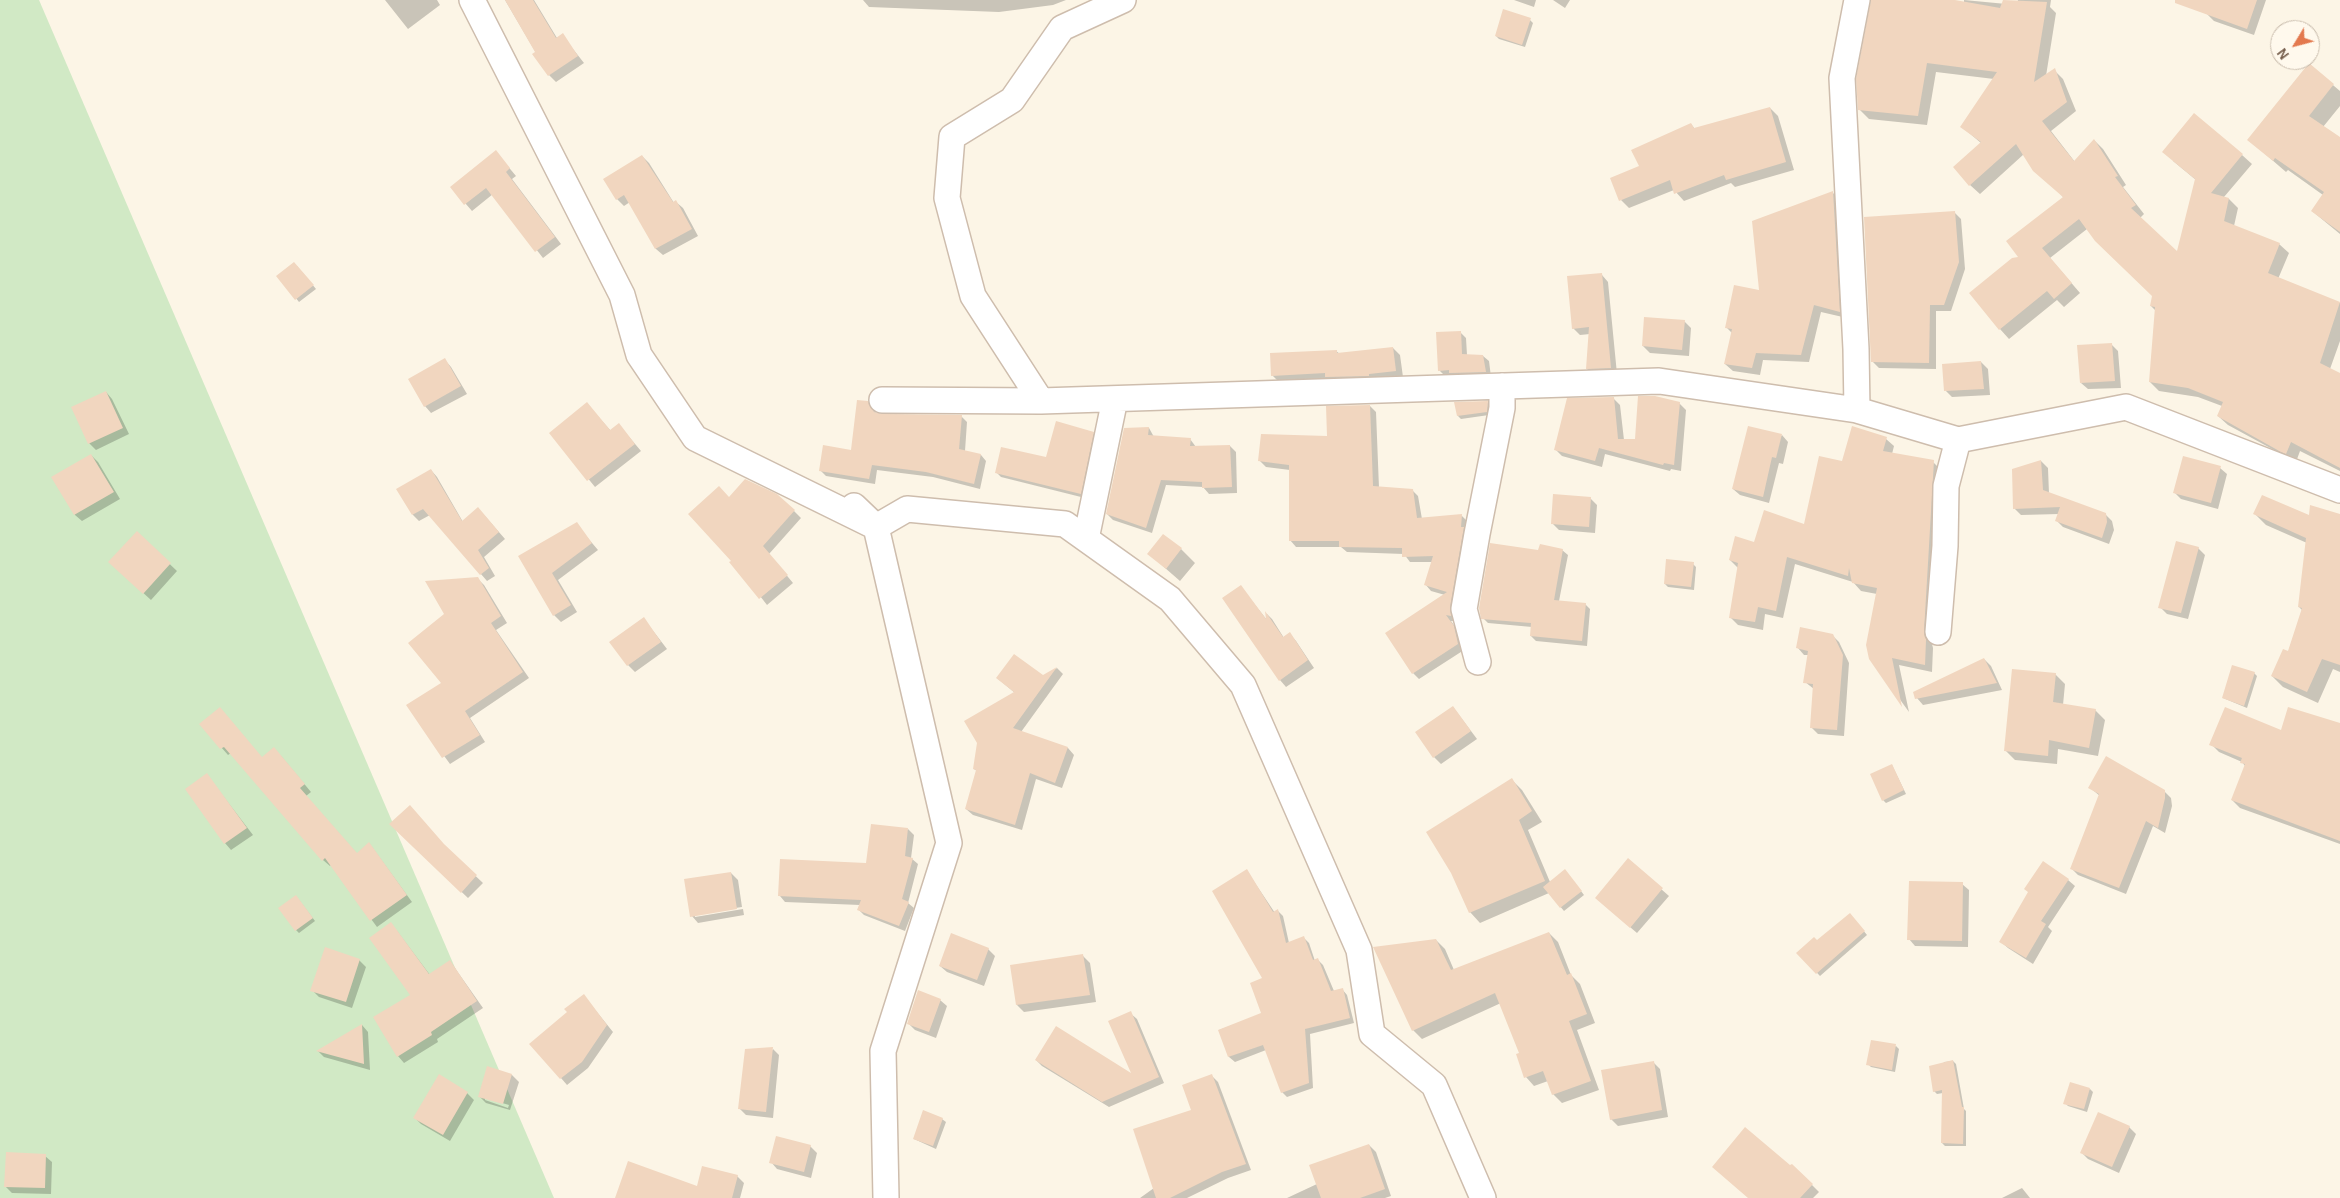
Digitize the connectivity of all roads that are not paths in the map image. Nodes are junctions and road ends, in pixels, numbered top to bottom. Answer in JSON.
{"nodes":[{"id":1,"x":472,"y":0,"type":"edge"},
{"id":2,"x":1122,"y":0,"type":"edge"},
{"id":3,"x":1857,"y":0,"type":"edge"},
{"id":4,"x":1502,"y":386,"type":"junction"},
{"id":5,"x":1115,"y":399,"type":"junction"},
{"id":6,"x":882,"y":400,"type":"dead end"},
{"id":7,"x":1041,"y":401,"type":"junction"},
{"id":8,"x":1857,"y":410,"type":"junction"},
{"id":9,"x":1958,"y":440,"type":"junction"},
{"id":10,"x":2340,"y":490,"type":"edge"},
{"id":11,"x":854,"y":506,"type":"dead end"},
{"id":12,"x":876,"y":527,"type":"junction"},
{"id":13,"x":1086,"y":539,"type":"junction"},
{"id":14,"x":1938,"y":632,"type":"dead end"},
{"id":15,"x":1478,"y":662,"type":"dead end"},
{"id":16,"x":886,"y":1198,"type":"edge"},
{"id":17,"x":1483,"y":1198,"type":"edge"}],
"edges":[{"from":1,"to":12,"type":"street"},
{"from":2,"to":7,"type":"street"},
{"from":3,"to":8,"type":"street"},
{"from":4,"to":5,"type":"street"},
{"from":4,"to":8,"type":"street"},
{"from":4,"to":15,"type":"street"},
{"from":5,"to":7,"type":"street"},
{"from":5,"to":13,"type":"street"},
{"from":6,"to":7,"type":"street"},
{"from":8,"to":9,"type":"street"},
{"from":9,"to":10,"type":"street"},
{"from":9,"to":14,"type":"street"},
{"from":11,"to":12,"type":"street"},
{"from":12,"to":13,"type":"street"},
{"from":12,"to":16,"type":"street"},
{"from":13,"to":17,"type":"street"}]}
